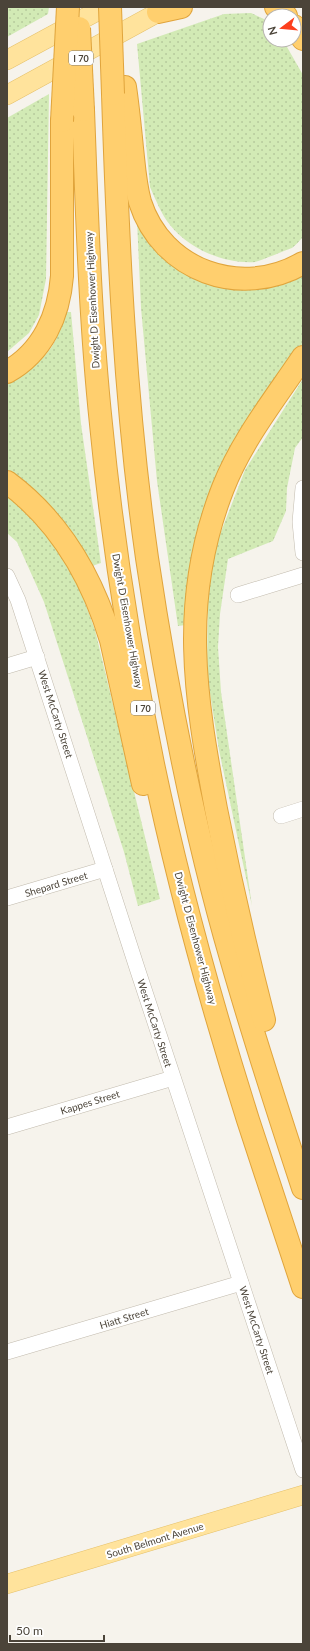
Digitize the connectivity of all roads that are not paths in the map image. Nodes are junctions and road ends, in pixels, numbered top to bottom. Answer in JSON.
{"nodes":[{"id":1,"x":68,"y":7,"type":"edge"},
{"id":2,"x":78,"y":7,"type":"edge"},
{"id":3,"x":105,"y":7,"type":"edge"},
{"id":4,"x":110,"y":7,"type":"edge"},
{"id":5,"x":114,"y":7,"type":"edge"},
{"id":6,"x":181,"y":7,"type":"edge"},
{"id":7,"x":163,"y":10,"type":"edge"},
{"id":8,"x":7,"y":60,"type":"edge"},
{"id":9,"x":119,"y":91,"type":"junction"},
{"id":10,"x":7,"y":95,"type":"edge"},
{"id":11,"x":303,"y":263,"type":"edge"},
{"id":12,"x":303,"y":357,"type":"edge"},
{"id":13,"x":7,"y":372,"type":"edge"},
{"id":14,"x":7,"y":482,"type":"edge"},
{"id":15,"x":303,"y":488,"type":"edge"},
{"id":16,"x":303,"y":553,"type":"edge"},
{"id":17,"x":303,"y":575,"type":"edge"},
{"id":18,"x":7,"y":576,"type":"edge"},
{"id":19,"x":238,"y":595,"type":"dead end"},
{"id":20,"x":37,"y":657,"type":"junction"},
{"id":21,"x":7,"y":666,"type":"edge"},
{"id":22,"x":303,"y":809,"type":"edge"},
{"id":23,"x":281,"y":816,"type":"dead end"},
{"id":24,"x":105,"y":869,"type":"junction"},
{"id":25,"x":7,"y":898,"type":"edge"},
{"id":26,"x":203,"y":969,"type":"junction"},
{"id":27,"x":173,"y":1078,"type":"junction"},
{"id":28,"x":7,"y":1127,"type":"edge"},
{"id":29,"x":303,"y":1171,"type":"edge"},
{"id":30,"x":303,"y":1188,"type":"edge"},
{"id":31,"x":241,"y":1283,"type":"junction"},
{"id":32,"x":303,"y":1287,"type":"edge"},
{"id":33,"x":7,"y":1352,"type":"edge"},
{"id":34,"x":303,"y":1470,"type":"edge"},
{"id":35,"x":303,"y":1494,"type":"edge"},
{"id":36,"x":7,"y":1584,"type":"edge"}],
"edges":[{"from":1,"to":13,"type":"highway","bridge":true},
{"from":2,"to":26,"type":"highway","name":"Dwight D Eisenhower Highway","number":"I 70","bridge":true},
{"from":3,"to":8,"type":"main road"},
{"from":4,"to":9,"type":"highway","bridge":true},
{"from":5,"to":9,"type":"highway"},
{"from":6,"to":7,"type":"highway"},
{"from":7,"to":10,"type":"main road"},
{"from":9,"to":11,"type":"highway"},
{"from":9,"to":30,"type":"highway"},
{"from":12,"to":29,"type":"highway"},
{"from":14,"to":26,"type":"highway"},
{"from":15,"to":16,"type":"street"},
{"from":17,"to":19,"type":"street"},
{"from":18,"to":20,"type":"street","name":"West McCarty Street"},
{"from":20,"to":21,"type":"street"},
{"from":20,"to":24,"type":"street","name":"West McCarty Street"},
{"from":22,"to":23,"type":"street"},
{"from":24,"to":25,"type":"street","name":"Shepard Street"},
{"from":24,"to":27,"type":"street","name":"West McCarty Street"},
{"from":26,"to":32,"type":"highway","name":"Dwight D Eisenhower Highway","number":"I 70"},
{"from":27,"to":28,"type":"street","name":"Kappes Street"},
{"from":27,"to":31,"type":"street","name":"West McCarty Street"},
{"from":31,"to":33,"type":"street","name":"Hiatt Street"},
{"from":31,"to":34,"type":"street","name":"West McCarty Street"},
{"from":35,"to":36,"type":"main road","name":"South Belmont Avenue"}]}
